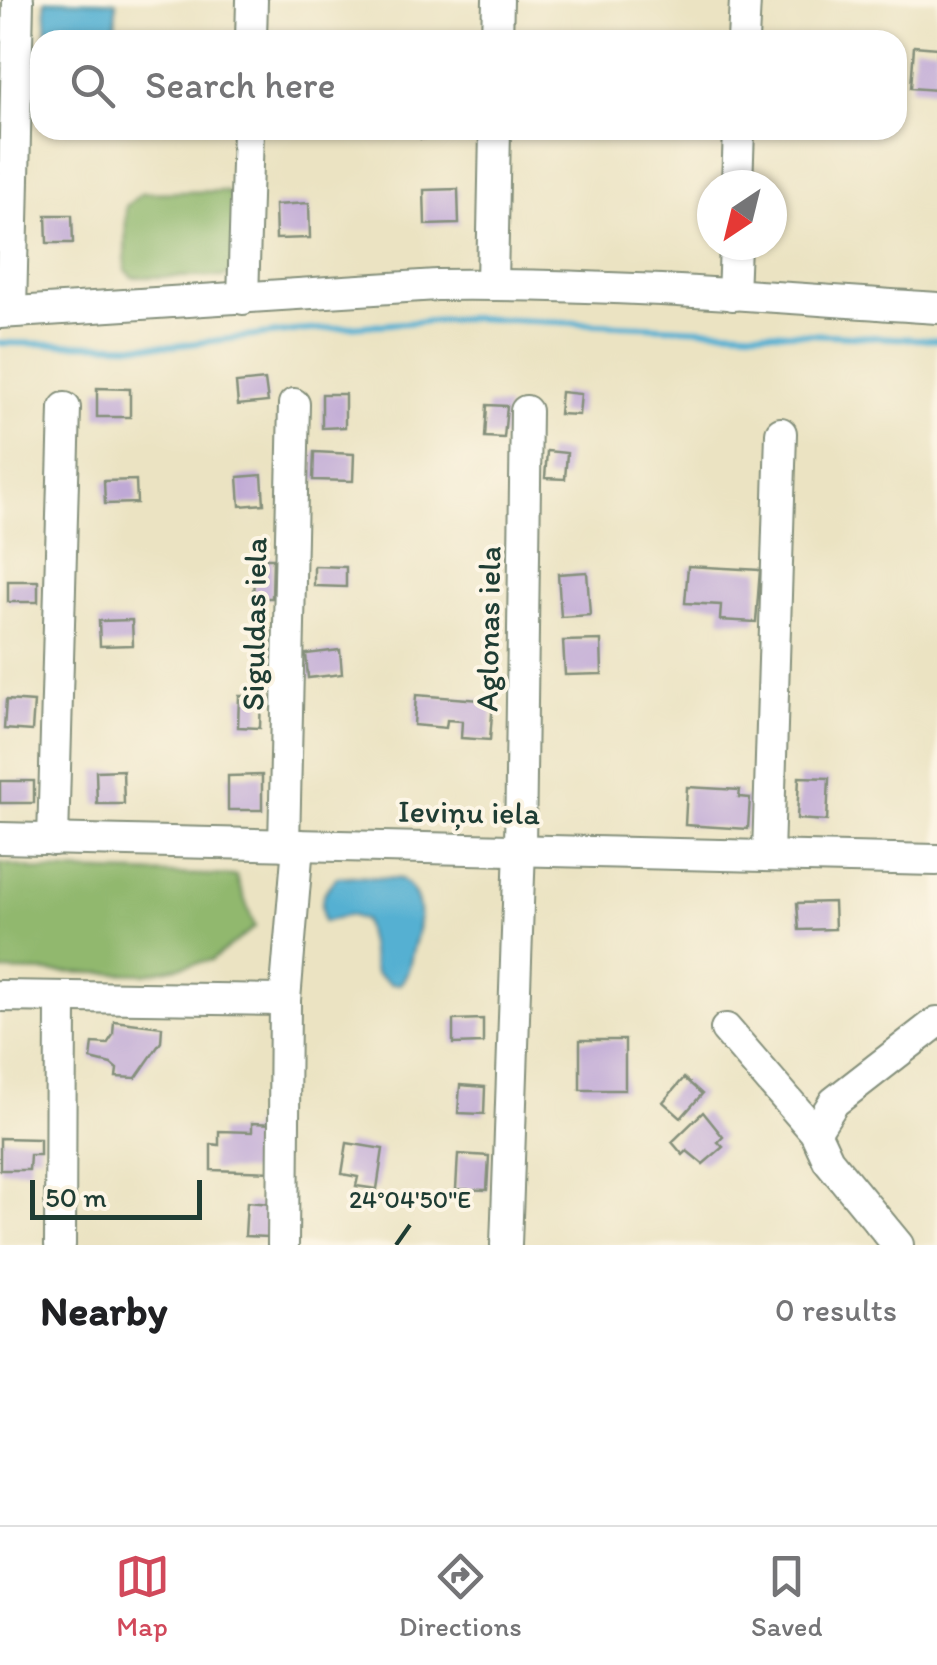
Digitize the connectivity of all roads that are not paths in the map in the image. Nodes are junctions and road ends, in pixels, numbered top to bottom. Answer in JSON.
{"nodes":[{"id":1,"x":18,"y":0,"type":"edge"},
{"id":2,"x":252,"y":0,"type":"edge"},
{"id":3,"x":498,"y":0,"type":"edge"},
{"id":4,"x":744,"y":0,"type":"edge"},
{"id":5,"x":251,"y":30,"type":"edge"},
{"id":6,"x":497,"y":30,"type":"edge"},
{"id":7,"x":743,"y":30,"type":"edge"},
{"id":8,"x":248,"y":140,"type":"edge"},
{"id":9,"x":495,"y":140,"type":"edge"},
{"id":10,"x":739,"y":140,"type":"edge"},
{"id":11,"x":738,"y":170,"type":"edge"},
{"id":12,"x":734,"y":260,"type":"edge"},
{"id":13,"x":492,"y":284,"type":"junction"},
{"id":14,"x":733,"y":294,"type":"junction"},
{"id":15,"x":243,"y":299,"type":"junction"},
{"id":16,"x":937,"y":308,"type":"edge"},
{"id":17,"x":6,"y":312,"type":"edge"},
{"id":18,"x":294,"y":404,"type":"dead end"},
{"id":19,"x":66,"y":408,"type":"dead end"},
{"id":20,"x":526,"y":411,"type":"dead end"},
{"id":21,"x":781,"y":432,"type":"dead end"},
{"id":22,"x":0,"y":838,"type":"edge"},
{"id":23,"x":53,"y":840,"type":"junction"},
{"id":24,"x":291,"y":845,"type":"junction"},
{"id":25,"x":520,"y":848,"type":"junction"},
{"id":26,"x":768,"y":855,"type":"junction"},
{"id":27,"x":937,"y":860,"type":"edge"},
{"id":28,"x":0,"y":996,"type":"edge"},
{"id":29,"x":61,"y":997,"type":"junction"},
{"id":30,"x":286,"y":1000,"type":"junction"},
{"id":31,"x":937,"y":1022,"type":"edge"},
{"id":32,"x":726,"y":1029,"type":"dead end"},
{"id":33,"x":816,"y":1132,"type":"junction"},
{"id":34,"x":60,"y":1245,"type":"edge"},
{"id":35,"x":282,"y":1245,"type":"edge"},
{"id":36,"x":506,"y":1245,"type":"edge"},
{"id":37,"x":898,"y":1245,"type":"edge"}],
"edges":[{"from":1,"to":17,"type":"street"},
{"from":2,"to":5,"type":"street"},
{"from":3,"to":6,"type":"street"},
{"from":4,"to":7,"type":"street"},
{"from":8,"to":15,"type":"street"},
{"from":9,"to":13,"type":"street"},
{"from":10,"to":11,"type":"street"},
{"from":12,"to":14,"type":"street"},
{"from":13,"to":14,"type":"street"},
{"from":13,"to":15,"type":"street"},
{"from":14,"to":16,"type":"street"},
{"from":15,"to":17,"type":"street"},
{"from":18,"to":24,"type":"street","name":"Siguldas iela"},
{"from":19,"to":23,"type":"street"},
{"from":20,"to":25,"type":"street","name":"Aglonas iela"},
{"from":21,"to":26,"type":"street"},
{"from":22,"to":23,"type":"street","name":"Ieviņu iela"},
{"from":23,"to":24,"type":"street","name":"Ieviņu iela"},
{"from":24,"to":25,"type":"street","name":"Ieviņu iela"},
{"from":24,"to":30,"type":"street","name":"Siguldas iela"},
{"from":25,"to":26,"type":"street","name":"Ieviņu iela"},
{"from":25,"to":36,"type":"street","name":"Aglonas iela"},
{"from":26,"to":27,"type":"street","name":"Ieviņu iela"},
{"from":28,"to":29,"type":"street"},
{"from":29,"to":30,"type":"street"},
{"from":29,"to":34,"type":"street"},
{"from":30,"to":35,"type":"street","name":"Siguldas iela"},
{"from":31,"to":33,"type":"street"},
{"from":32,"to":33,"type":"street"},
{"from":33,"to":37,"type":"street"}]}
